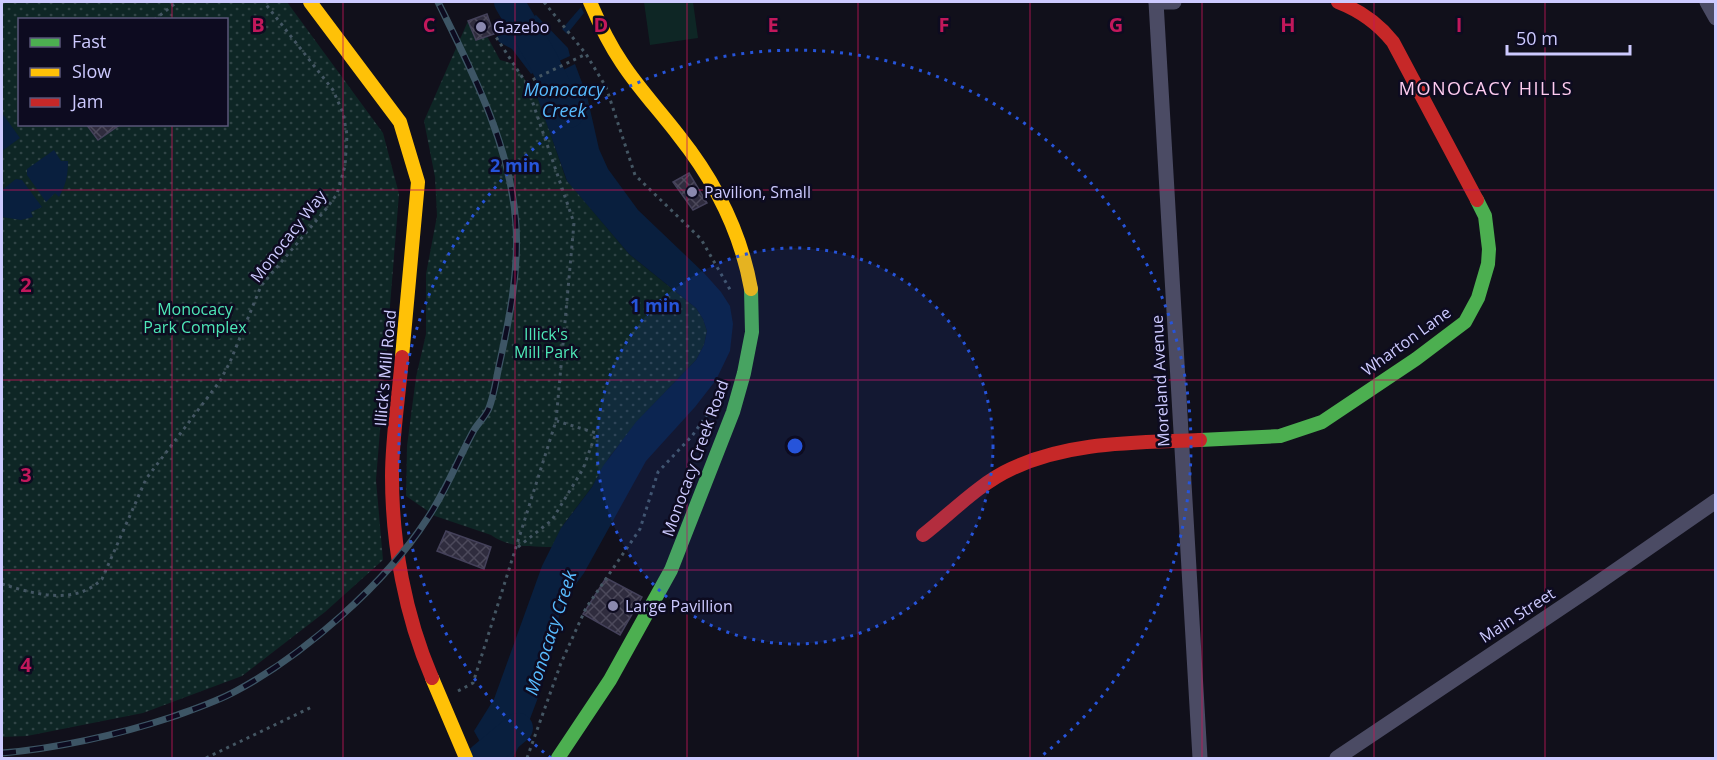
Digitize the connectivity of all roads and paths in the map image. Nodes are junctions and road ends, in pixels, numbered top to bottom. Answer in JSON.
{"nodes":[{"id":1,"x":177,"y":2,"type":"edge"},
{"id":2,"x":264,"y":2,"type":"edge"},
{"id":3,"x":310,"y":2,"type":"edge"},
{"id":4,"x":544,"y":2,"type":"edge"},
{"id":5,"x":590,"y":2,"type":"edge"},
{"id":6,"x":1156,"y":2,"type":"edge"},
{"id":7,"x":1174,"y":2,"type":"edge"},
{"id":8,"x":1338,"y":2,"type":"edge"},
{"id":9,"x":1707,"y":2,"type":"edge"},
{"id":10,"x":157,"y":18,"type":"edge"},
{"id":11,"x":1716,"y":18,"type":"edge"},
{"id":12,"x":494,"y":34,"type":"dead end"},
{"id":13,"x":586,"y":54,"type":"junction"},
{"id":14,"x":526,"y":83,"type":"junction"},
{"id":15,"x":734,"y":296,"type":"dead end"},
{"id":16,"x":716,"y":403,"type":"dead end"},
{"id":17,"x":556,"y":421,"type":"junction"},
{"id":18,"x":1182,"y":439,"type":"junction"},
{"id":19,"x":1716,"y":501,"type":"edge"},
{"id":20,"x":923,"y":535,"type":"dead end"},
{"id":21,"x":516,"y":548,"type":"junction"},
{"id":22,"x":2,"y":584,"type":"edge"},
{"id":23,"x":456,"y":692,"type":"dead end"},
{"id":24,"x":312,"y":707,"type":"dead end"},
{"id":25,"x":527,"y":758,"type":"edge"},
{"id":26,"x":206,"y":759,"type":"edge"},
{"id":27,"x":466,"y":759,"type":"edge"},
{"id":28,"x":558,"y":759,"type":"edge"},
{"id":29,"x":1200,"y":759,"type":"edge"},
{"id":30,"x":1337,"y":759,"type":"edge"}],
"edges":[{"from":1,"to":10,"type":"path"},
{"from":2,"to":22,"type":"path","name":"Monocacy Way"},
{"from":3,"to":27,"type":"street","name":"Illick's Mill Road"},
{"from":4,"to":13,"type":"path"},
{"from":5,"to":28,"type":"street","name":"Monocacy Creek Road"},
{"from":6,"to":7,"type":"street"},
{"from":6,"to":18,"type":"street","name":"Moreland Avenue"},
{"from":8,"to":18,"type":"street","name":"Wharton Lane"},
{"from":9,"to":11,"type":"street"},
{"from":12,"to":14,"type":"path"},
{"from":13,"to":14,"type":"path"},
{"from":13,"to":15,"type":"path"},
{"from":14,"to":17,"type":"path"},
{"from":16,"to":25,"type":"path"},
{"from":17,"to":21,"type":"path"},
{"from":17,"to":21,"type":"path"},
{"from":18,"to":20,"type":"street","name":"Wharton Lane"},
{"from":18,"to":29,"type":"street","name":"Moreland Avenue"},
{"from":19,"to":30,"type":"street","name":"Main Street"},
{"from":21,"to":23,"type":"path"},
{"from":24,"to":26,"type":"path"}]}
